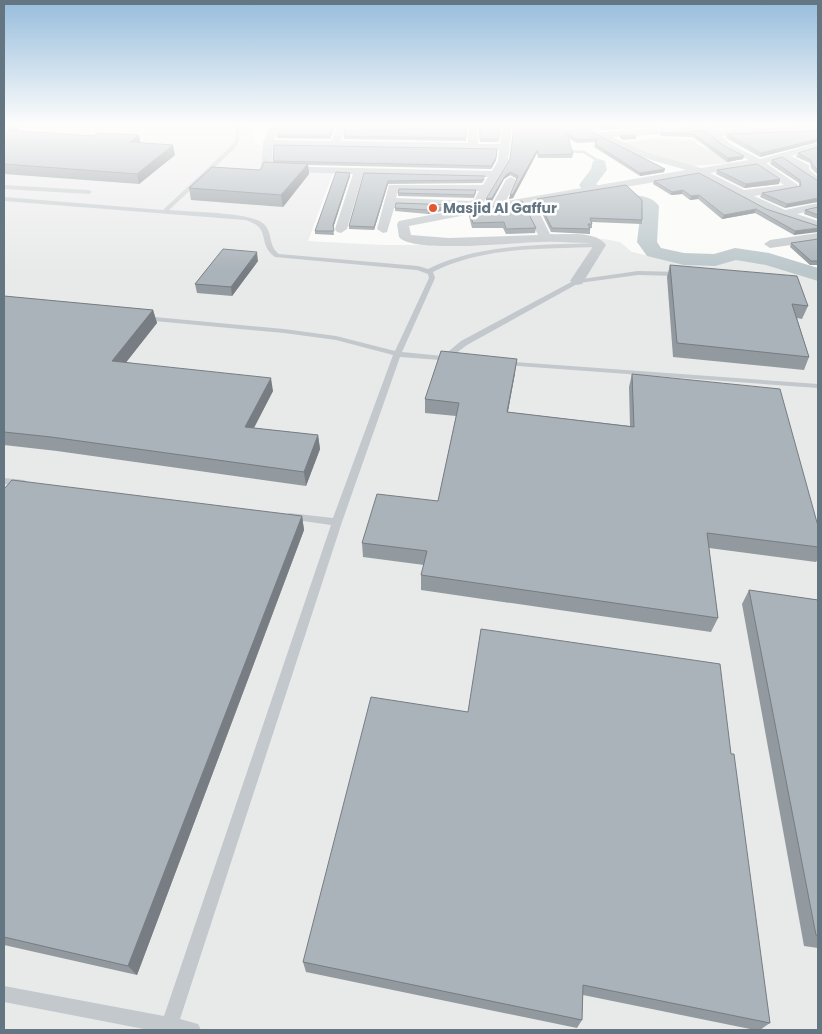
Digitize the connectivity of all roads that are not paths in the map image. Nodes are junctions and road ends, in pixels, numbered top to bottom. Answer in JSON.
{"nodes":[{"id":1,"x":204,"y":174,"type":"edge"},
{"id":2,"x":358,"y":174,"type":"edge"},
{"id":3,"x":396,"y":174,"type":"edge"},
{"id":4,"x":496,"y":174,"type":"edge"},
{"id":5,"x":673,"y":174,"type":"edge"},
{"id":6,"x":705,"y":174,"type":"edge"},
{"id":7,"x":776,"y":174,"type":"edge"},
{"id":8,"x":511,"y":180,"type":"edge"},
{"id":9,"x":4,"y":187,"type":"edge"},
{"id":10,"x":393,"y":187,"type":"junction"},
{"id":11,"x":487,"y":188,"type":"junction"},
{"id":12,"x":89,"y":192,"type":"dead end"},
{"id":13,"x":742,"y":194,"type":"junction"},
{"id":14,"x":4,"y":200,"type":"edge"},
{"id":15,"x":527,"y":200,"type":"junction"},
{"id":16,"x":498,"y":205,"type":"junction"},
{"id":17,"x":389,"y":206,"type":"junction"},
{"id":18,"x":818,"y":206,"type":"edge"},
{"id":19,"x":165,"y":211,"type":"junction"},
{"id":20,"x":784,"y":214,"type":"junction"},
{"id":21,"x":403,"y":224,"type":"junction"},
{"id":22,"x":818,"y":225,"type":"edge"},
{"id":23,"x":341,"y":229,"type":"dead end"},
{"id":24,"x":383,"y":229,"type":"dead end"},
{"id":25,"x":818,"y":237,"type":"edge"},
{"id":26,"x":546,"y":238,"type":"junction"},
{"id":27,"x":770,"y":244,"type":"dead end"},
{"id":28,"x":600,"y":245,"type":"junction"},
{"id":29,"x":428,"y":272,"type":"junction"},
{"id":30,"x":686,"y":274,"type":"edge"},
{"id":31,"x":577,"y":280,"type":"junction"},
{"id":32,"x":139,"y":318,"type":"edge"},
{"id":33,"x":397,"y":354,"type":"junction"},
{"id":34,"x":445,"y":358,"type":"junction"},
{"id":35,"x":465,"y":360,"type":"edge"},
{"id":36,"x":494,"y":362,"type":"edge"},
{"id":37,"x":818,"y":386,"type":"edge"},
{"id":38,"x":4,"y":481,"type":"edge"},
{"id":39,"x":33,"y":485,"type":"edge"},
{"id":40,"x":278,"y":515,"type":"edge"},
{"id":41,"x":337,"y":522,"type":"junction"},
{"id":42,"x":4,"y":994,"type":"edge"},
{"id":43,"x":169,"y":1028,"type":"edge"},
{"id":44,"x":192,"y":1030,"type":"edge"}],
"edges":[{"from":1,"to":19,"type":"lane"},
{"from":2,"to":23,"type":"street"},
{"from":3,"to":10,"type":"street"},
{"from":4,"to":11,"type":"street"},
{"from":5,"to":15,"type":"street"},
{"from":6,"to":13,"type":"street"},
{"from":7,"to":13,"type":"street"},
{"from":8,"to":16,"type":"street"},
{"from":9,"to":12,"type":"lane"},
{"from":10,"to":11,"type":"street"},
{"from":10,"to":17,"type":"street"},
{"from":11,"to":17,"type":"street"},
{"from":13,"to":20,"type":"street"},
{"from":14,"to":19,"type":"lane"},
{"from":15,"to":16,"type":"street"},
{"from":15,"to":26,"type":"street"},
{"from":16,"to":21,"type":"street"},
{"from":17,"to":21,"type":"street"},
{"from":17,"to":24,"type":"street"},
{"from":18,"to":20,"type":"street"},
{"from":19,"to":29,"type":"lane"},
{"from":20,"to":22,"type":"street"},
{"from":21,"to":26,"type":"street"},
{"from":25,"to":27,"type":"street"},
{"from":26,"to":28,"type":"street"},
{"from":28,"to":29,"type":"lane"},
{"from":28,"to":31,"type":"street"},
{"from":29,"to":33,"type":"lane"},
{"from":30,"to":31,"type":"lane"},
{"from":31,"to":34,"type":"lane"},
{"from":32,"to":33,"type":"lane"},
{"from":33,"to":34,"type":"lane"},
{"from":33,"to":41,"type":"lane"},
{"from":34,"to":35,"type":"lane"},
{"from":36,"to":37,"type":"lane"},
{"from":38,"to":39,"type":"lane"},
{"from":40,"to":41,"type":"lane"},
{"from":41,"to":43,"type":"lane"},
{"from":42,"to":43,"type":"lane"},
{"from":43,"to":44,"type":"lane"}]}
